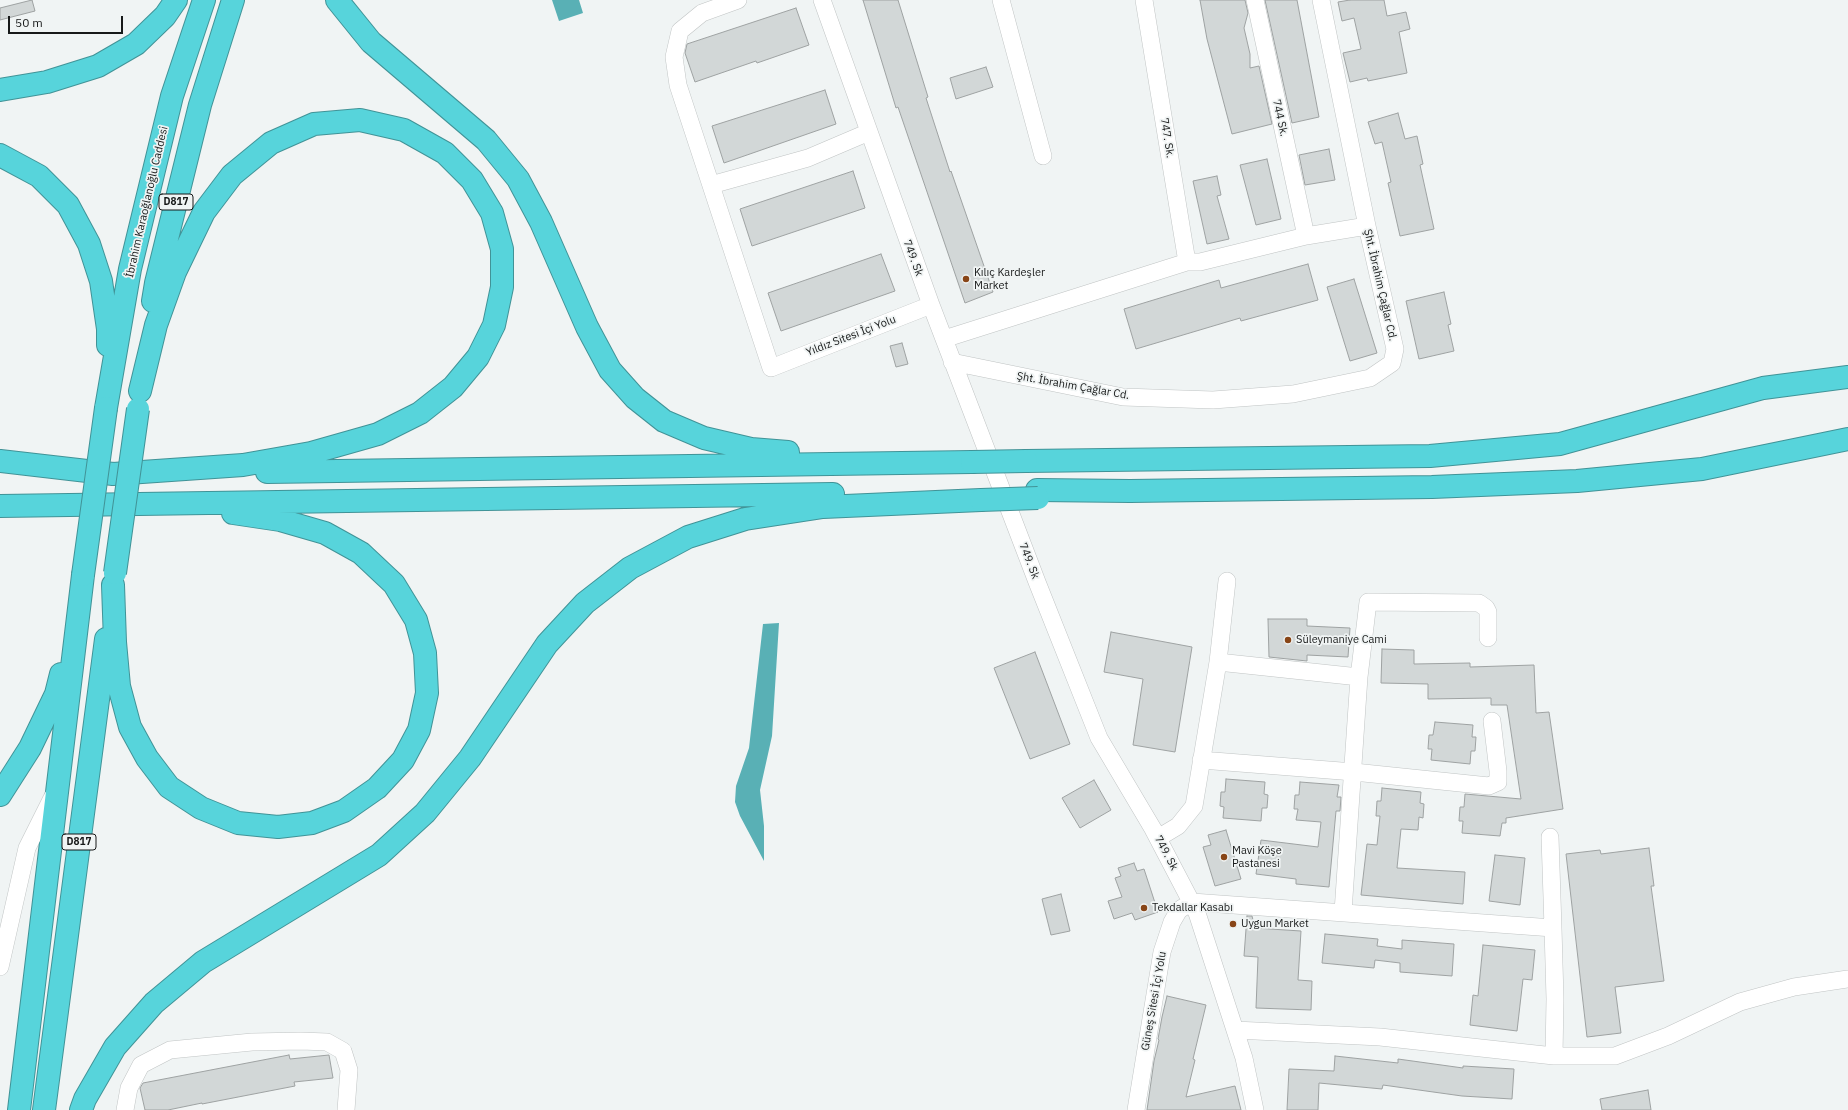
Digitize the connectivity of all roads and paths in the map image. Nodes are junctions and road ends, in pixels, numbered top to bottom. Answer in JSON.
{"nodes":[{"id":1,"x":176,"y":0,"type":"edge"},
{"id":2,"x":204,"y":0,"type":"edge"},
{"id":3,"x":233,"y":0,"type":"edge"},
{"id":4,"x":337,"y":0,"type":"edge"},
{"id":5,"x":738,"y":0,"type":"edge"},
{"id":6,"x":822,"y":0,"type":"edge"},
{"id":7,"x":1001,"y":0,"type":"edge"},
{"id":8,"x":1144,"y":0,"type":"edge"},
{"id":9,"x":1255,"y":0,"type":"edge"},
{"id":10,"x":1322,"y":0,"type":"edge"},
{"id":11,"x":0,"y":90,"type":"edge"},
{"id":12,"x":869,"y":132,"type":"junction"},
{"id":13,"x":0,"y":154,"type":"edge"},
{"id":14,"x":1043,"y":156,"type":"dead end"},
{"id":15,"x":711,"y":185,"type":"junction"},
{"id":16,"x":1367,"y":226,"type":"junction"},
{"id":17,"x":1306,"y":236,"type":"junction"},
{"id":18,"x":1194,"y":262,"type":"junction"},
{"id":19,"x":931,"y":305,"type":"junction"},
{"id":20,"x":944,"y":339,"type":"junction"},
{"id":21,"x":952,"y":362,"type":"junction"},
{"id":22,"x":1848,"y":377,"type":"edge"},
{"id":23,"x":139,"y":400,"type":"junction"},
{"id":24,"x":107,"y":402,"type":"junction"},
{"id":25,"x":1848,"y":439,"type":"edge"},
{"id":26,"x":0,"y":461,"type":"edge"},
{"id":27,"x":964,"y":462,"type":"junction"},
{"id":28,"x":113,"y":474,"type":"junction"},
{"id":29,"x":0,"y":475,"type":"edge"},
{"id":30,"x":981,"y":496,"type":"junction"},
{"id":31,"x":110,"y":504,"type":"junction"},
{"id":32,"x":79,"y":505,"type":"junction"},
{"id":33,"x":0,"y":506,"type":"edge"},
{"id":34,"x":0,"y":512,"type":"edge"},
{"id":35,"x":114,"y":579,"type":"junction"},
{"id":36,"x":1227,"y":581,"type":"dead end"},
{"id":37,"x":82,"y":583,"type":"junction"},
{"id":38,"x":1488,"y":638,"type":"dead end"},
{"id":39,"x":1218,"y":662,"type":"junction"},
{"id":40,"x":1360,"y":677,"type":"junction"},
{"id":41,"x":1492,"y":721,"type":"dead end"},
{"id":42,"x":1201,"y":760,"type":"junction"},
{"id":43,"x":1354,"y":772,"type":"junction"},
{"id":44,"x":57,"y":788,"type":"junction"},
{"id":45,"x":0,"y":795,"type":"edge"},
{"id":46,"x":1550,"y":837,"type":"dead end"},
{"id":47,"x":1158,"y":838,"type":"junction"},
{"id":48,"x":1192,"y":902,"type":"junction"},
{"id":49,"x":1343,"y":912,"type":"junction"},
{"id":50,"x":1553,"y":928,"type":"junction"},
{"id":51,"x":0,"y":967,"type":"edge"},
{"id":52,"x":1848,"y":979,"type":"edge"},
{"id":53,"x":1235,"y":1030,"type":"junction"},
{"id":54,"x":1554,"y":1056,"type":"junction"},
{"id":55,"x":18,"y":1110,"type":"edge"},
{"id":56,"x":44,"y":1110,"type":"edge"},
{"id":57,"x":81,"y":1110,"type":"edge"},
{"id":58,"x":125,"y":1110,"type":"edge"},
{"id":59,"x":346,"y":1110,"type":"edge"},
{"id":60,"x":1136,"y":1110,"type":"edge"},
{"id":61,"x":1255,"y":1110,"type":"edge"}],
"edges":[{"from":1,"to":11,"type":"highway"},
{"from":2,"to":24,"type":"highway","name":"İbrahim Karaoğlanoğlu Caddesi","number":"D817"},
{"from":3,"to":23,"type":"highway","number":"D817"},
{"from":4,"to":27,"type":"highway"},
{"from":5,"to":15,"type":"street"},
{"from":6,"to":12,"type":"street","name":"749. Sk"},
{"from":7,"to":14,"type":"street"},
{"from":8,"to":18,"type":"street","name":"747. Sk."},
{"from":9,"to":17,"type":"street","name":"744 Sk."},
{"from":10,"to":16,"type":"street","name":"Şht. İbrahim Çağlar Cd."},
{"from":12,"to":15,"type":"street"},
{"from":12,"to":19,"type":"street","name":"749. Sk"},
{"from":13,"to":24,"type":"highway"},
{"from":15,"to":19,"type":"street","name":"Yıldız Sitesi İçi Yolu"},
{"from":16,"to":17,"type":"street"},
{"from":16,"to":21,"type":"street","name":"Şht. İbrahim Çağlar Cd."},
{"from":17,"to":18,"type":"street"},
{"from":18,"to":20,"type":"street"},
{"from":19,"to":20,"type":"street","name":"749. Sk"},
{"from":20,"to":21,"type":"street","name":"749. Sk"},
{"from":21,"to":47,"type":"street","name":"749. Sk"},
{"from":22,"to":27,"type":"highway","bridge":true},
{"from":23,"to":28,"type":"highway"},
{"from":23,"to":35,"type":"highway","number":"D817","bridge":true},
{"from":24,"to":37,"type":"highway","number":"D817","bridge":true},
{"from":25,"to":30,"type":"highway"},
{"from":26,"to":28,"type":"highway"},
{"from":27,"to":28,"type":"highway"},
{"from":28,"to":29,"type":"highway"},
{"from":30,"to":31,"type":"highway"},
{"from":30,"to":57,"type":"highway"},
{"from":31,"to":32,"type":"highway"},
{"from":31,"to":35,"type":"highway"},
{"from":32,"to":33,"type":"highway"},
{"from":32,"to":34,"type":"highway"},
{"from":35,"to":56,"type":"highway","number":"D817"},
{"from":36,"to":39,"type":"street"},
{"from":37,"to":44,"type":"highway","number":"D817"},
{"from":37,"to":45,"type":"highway"},
{"from":38,"to":40,"type":"street"},
{"from":39,"to":40,"type":"street"},
{"from":39,"to":42,"type":"street"},
{"from":40,"to":43,"type":"street"},
{"from":41,"to":43,"type":"street"},
{"from":42,"to":43,"type":"street"},
{"from":42,"to":47,"type":"street"},
{"from":43,"to":49,"type":"street"},
{"from":44,"to":51,"type":"street"},
{"from":44,"to":55,"type":"highway","number":"D817"},
{"from":46,"to":50,"type":"street"},
{"from":47,"to":48,"type":"street","name":"749. Sk"},
{"from":48,"to":49,"type":"street"},
{"from":48,"to":53,"type":"street","name":"749. Sk"},
{"from":48,"to":60,"type":"street","name":"Güneş Sitesi İçi Yolu"},
{"from":49,"to":50,"type":"street"},
{"from":50,"to":54,"type":"street"},
{"from":52,"to":54,"type":"street"},
{"from":53,"to":54,"type":"street"},
{"from":53,"to":61,"type":"street","name":"749. Sk"},
{"from":58,"to":59,"type":"street"}]}
